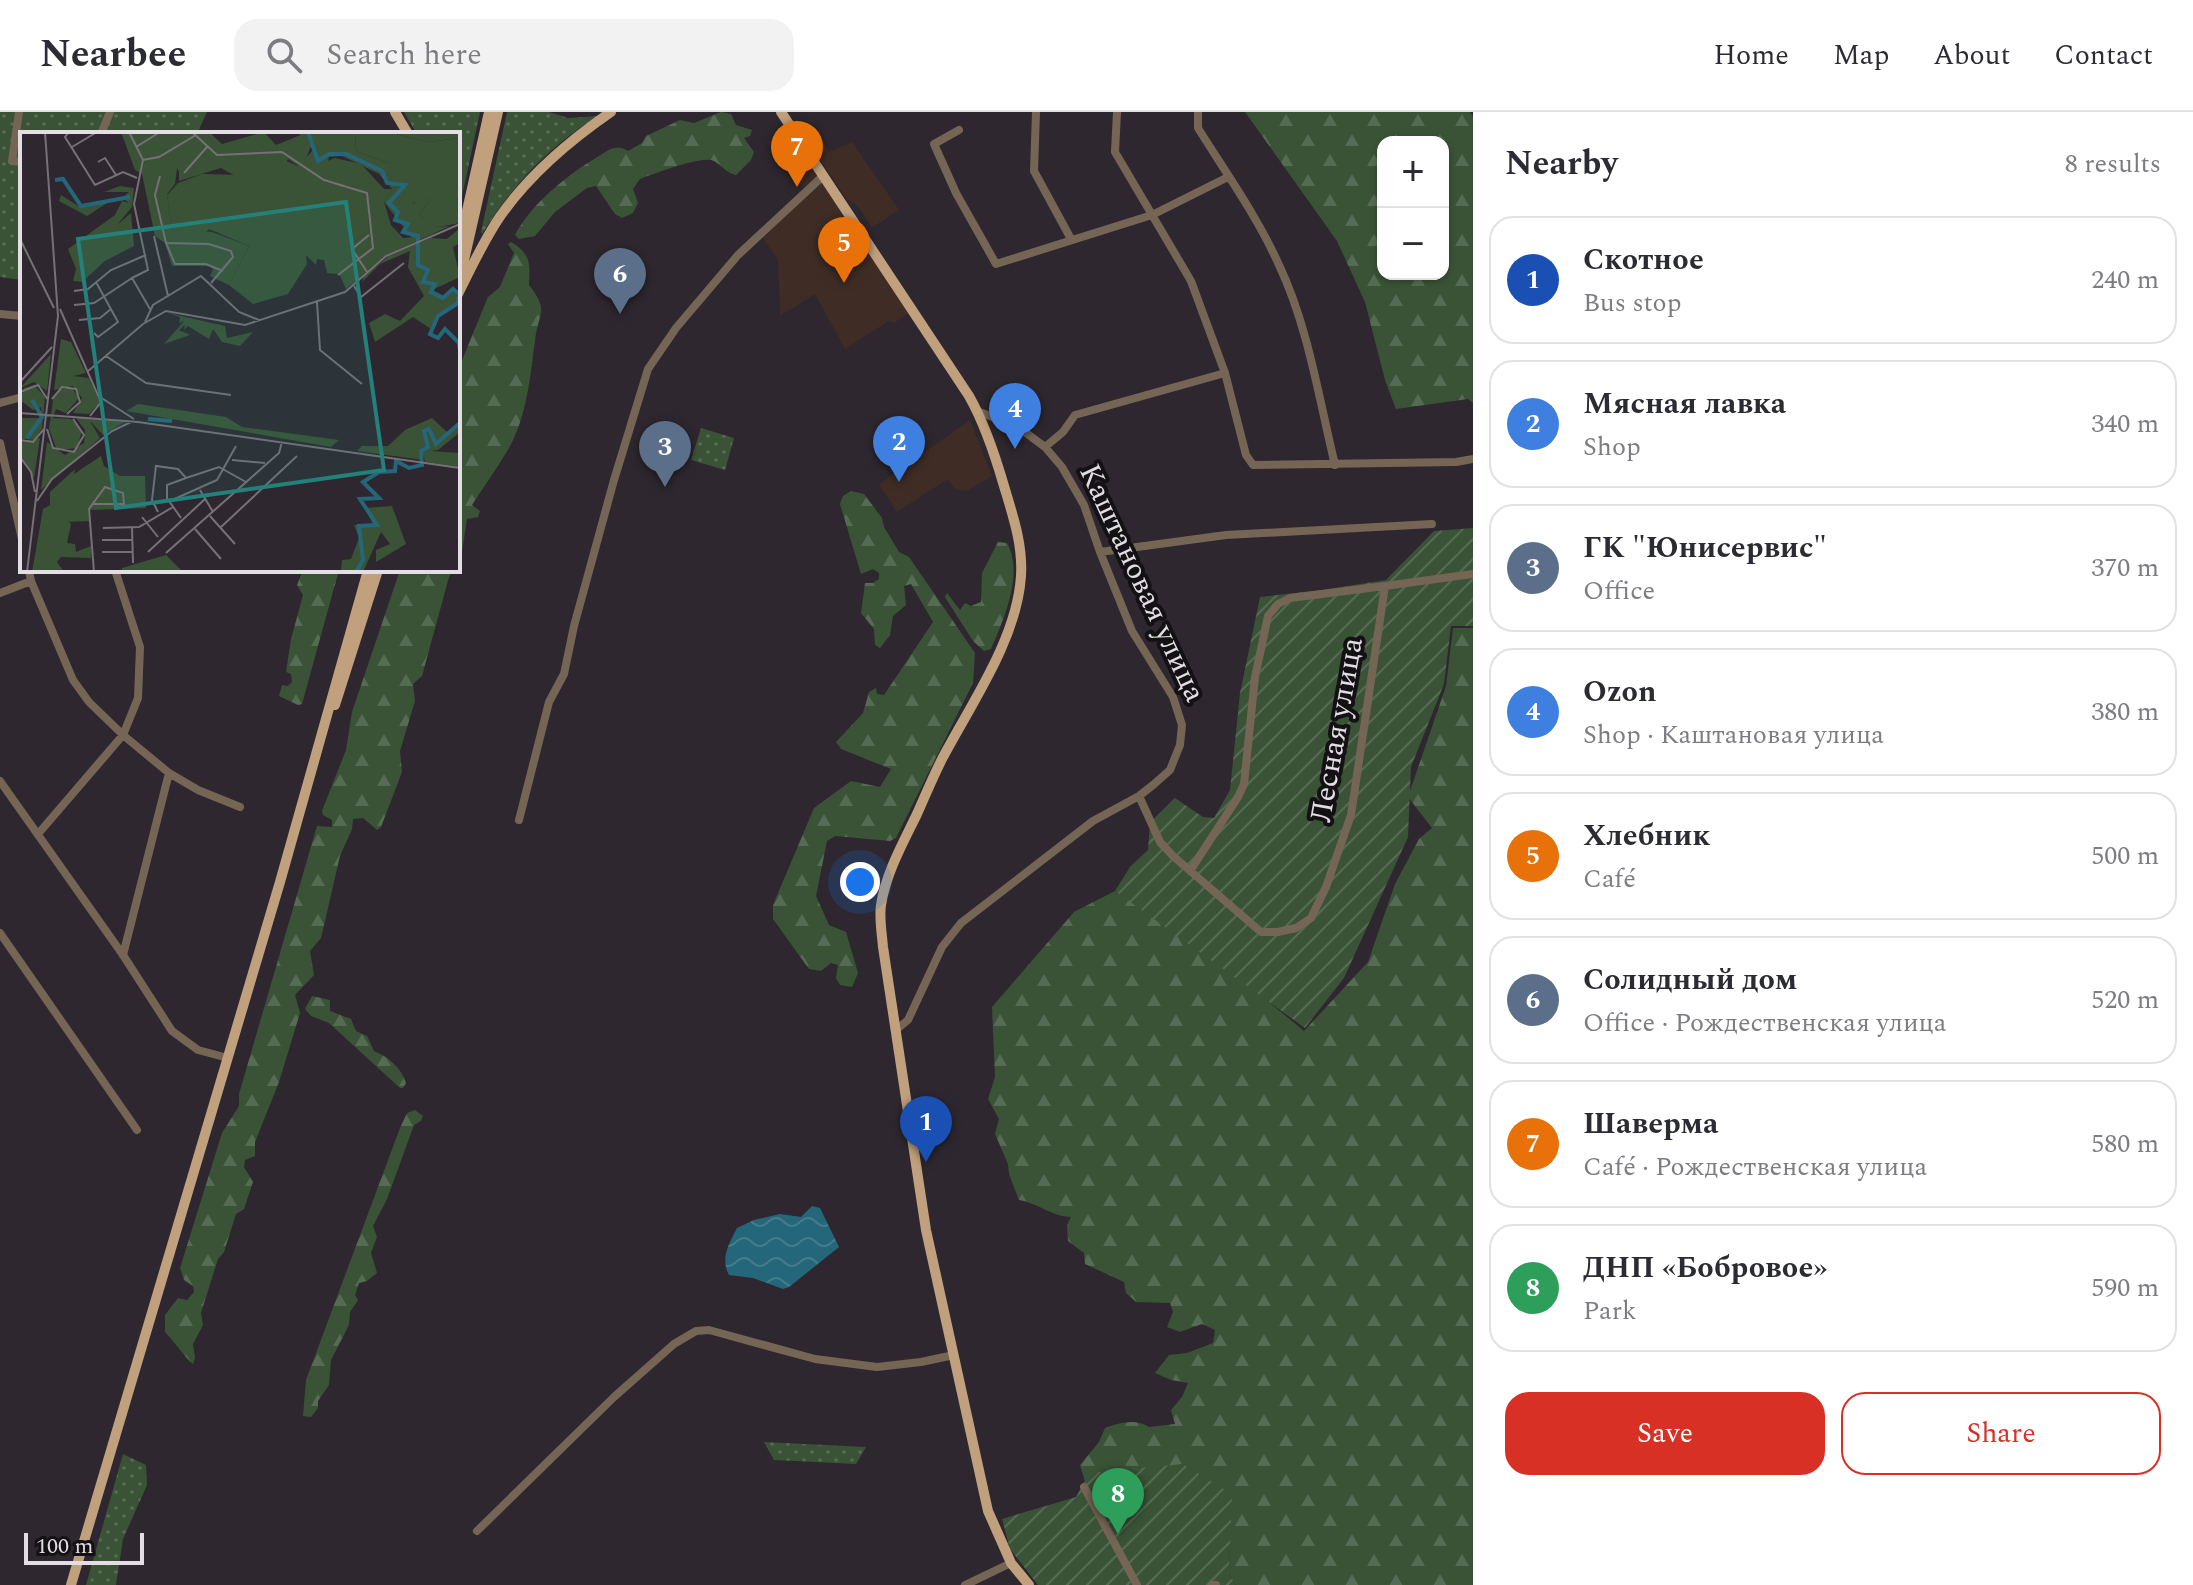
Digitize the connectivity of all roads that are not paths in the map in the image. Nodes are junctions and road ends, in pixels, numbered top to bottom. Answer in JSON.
{"nodes":[{"id":1,"x":19,"y":112,"type":"edge"},
{"id":2,"x":110,"y":112,"type":"edge"},
{"id":3,"x":395,"y":112,"type":"edge"},
{"id":4,"x":489,"y":112,"type":"edge"},
{"id":5,"x":498,"y":112,"type":"edge"},
{"id":6,"x":611,"y":112,"type":"edge"},
{"id":7,"x":781,"y":112,"type":"edge"},
{"id":8,"x":1036,"y":112,"type":"edge"},
{"id":9,"x":1117,"y":112,"type":"edge"},
{"id":10,"x":1198,"y":112,"type":"edge"},
{"id":11,"x":959,"y":130,"type":"dead end"},
{"id":12,"x":102,"y":132,"type":"edge"},
{"id":13,"x":407,"y":132,"type":"edge"},
{"id":14,"x":20,"y":162,"type":"edge"},
{"id":15,"x":823,"y":176,"type":"junction"},
{"id":16,"x":1228,"y":177,"type":"junction"},
{"id":17,"x":1152,"y":215,"type":"junction"},
{"id":18,"x":1071,"y":239,"type":"junction"},
{"id":19,"x":460,"y":242,"type":"edge"},
{"id":20,"x":460,"y":278,"type":"edge"},
{"id":21,"x":460,"y":290,"type":"edge"},
{"id":22,"x":0,"y":314,"type":"edge"},
{"id":23,"x":20,"y":316,"type":"edge"},
{"id":24,"x":1225,"y":373,"type":"junction"},
{"id":25,"x":20,"y":397,"type":"edge"},
{"id":26,"x":0,"y":403,"type":"edge"},
{"id":27,"x":977,"y":411,"type":"junction"},
{"id":28,"x":0,"y":443,"type":"edge"},
{"id":29,"x":1045,"y":447,"type":"junction"},
{"id":30,"x":1473,"y":459,"type":"edge"},
{"id":31,"x":1335,"y":465,"type":"junction"},
{"id":32,"x":1432,"y":524,"type":"dead end"},
{"id":33,"x":20,"y":530,"type":"edge"},
{"id":34,"x":1100,"y":552,"type":"junction"},
{"id":35,"x":29,"y":572,"type":"edge"},
{"id":36,"x":116,"y":572,"type":"edge"},
{"id":37,"x":367,"y":572,"type":"edge"},
{"id":38,"x":377,"y":572,"type":"edge"},
{"id":39,"x":1473,"y":574,"type":"edge"},
{"id":40,"x":31,"y":581,"type":"junction"},
{"id":41,"x":1385,"y":586,"type":"junction"},
{"id":42,"x":0,"y":593,"type":"edge"},
{"id":43,"x":123,"y":735,"type":"junction"},
{"id":44,"x":169,"y":773,"type":"junction"},
{"id":45,"x":0,"y":781,"type":"edge"},
{"id":46,"x":1139,"y":796,"type":"junction"},
{"id":47,"x":240,"y":807,"type":"dead end"},
{"id":48,"x":519,"y":820,"type":"dead end"},
{"id":49,"x":38,"y":834,"type":"junction"},
{"id":50,"x":288,"y":856,"type":"junction"},
{"id":51,"x":1190,"y":871,"type":"junction"},
{"id":52,"x":0,"y":933,"type":"edge"},
{"id":53,"x":123,"y":955,"type":"junction"},
{"id":54,"x":897,"y":1029,"type":"junction"},
{"id":55,"x":228,"y":1058,"type":"junction"},
{"id":56,"x":137,"y":1130,"type":"dead end"},
{"id":57,"x":954,"y":1355,"type":"junction"},
{"id":58,"x":1084,"y":1487,"type":"dead end"},
{"id":59,"x":477,"y":1531,"type":"dead end"},
{"id":60,"x":1011,"y":1563,"type":"junction"},
{"id":61,"x":71,"y":1585,"type":"edge"},
{"id":62,"x":965,"y":1585,"type":"edge"},
{"id":63,"x":1029,"y":1585,"type":"edge"},
{"id":64,"x":1137,"y":1585,"type":"edge"}],
"edges":[{"from":1,"to":14,"type":"street"},
{"from":2,"to":12,"type":"street"},
{"from":3,"to":13,"type":"main road"},
{"from":4,"to":19,"type":"main road"},
{"from":5,"to":20,"type":"main road"},
{"from":6,"to":21,"type":"main road"},
{"from":7,"to":15,"type":"main road"},
{"from":8,"to":18,"type":"street"},
{"from":9,"to":17,"type":"street"},
{"from":10,"to":16,"type":"street"},
{"from":11,"to":18,"type":"street"},
{"from":15,"to":27,"type":"main road"},
{"from":15,"to":48,"type":"street"},
{"from":16,"to":17,"type":"street"},
{"from":16,"to":31,"type":"street"},
{"from":17,"to":18,"type":"street"},
{"from":17,"to":24,"type":"street"},
{"from":22,"to":23,"type":"street"},
{"from":24,"to":29,"type":"street"},
{"from":24,"to":31,"type":"street"},
{"from":25,"to":26,"type":"street"},
{"from":27,"to":29,"type":"street","name":"Каштановая улица"},
{"from":27,"to":54,"type":"main road"},
{"from":28,"to":33,"type":"street"},
{"from":29,"to":34,"type":"street","name":"Каштановая улица"},
{"from":30,"to":31,"type":"street"},
{"from":32,"to":34,"type":"street"},
{"from":34,"to":46,"type":"street","name":"Каштановая улица"},
{"from":35,"to":40,"type":"street"},
{"from":36,"to":43,"type":"street"},
{"from":37,"to":50,"type":"main road"},
{"from":38,"to":50,"type":"main road"},
{"from":39,"to":41,"type":"street"},
{"from":40,"to":42,"type":"street"},
{"from":40,"to":43,"type":"street"},
{"from":41,"to":51,"type":"street"},
{"from":41,"to":51,"type":"street","name":"Лесная улица"},
{"from":43,"to":44,"type":"street"},
{"from":43,"to":49,"type":"street"},
{"from":44,"to":47,"type":"street"},
{"from":44,"to":53,"type":"street"},
{"from":45,"to":49,"type":"street"},
{"from":46,"to":51,"type":"street","name":"Лесная улица"},
{"from":46,"to":54,"type":"street","name":"Каштановая улица"},
{"from":49,"to":53,"type":"street"},
{"from":50,"to":55,"type":"main road"},
{"from":52,"to":56,"type":"street"},
{"from":53,"to":55,"type":"street"},
{"from":54,"to":57,"type":"main road"},
{"from":55,"to":61,"type":"main road"},
{"from":57,"to":59,"type":"street"},
{"from":57,"to":60,"type":"main road"},
{"from":58,"to":64,"type":"street"},
{"from":60,"to":62,"type":"street"},
{"from":60,"to":63,"type":"main road"}]}
